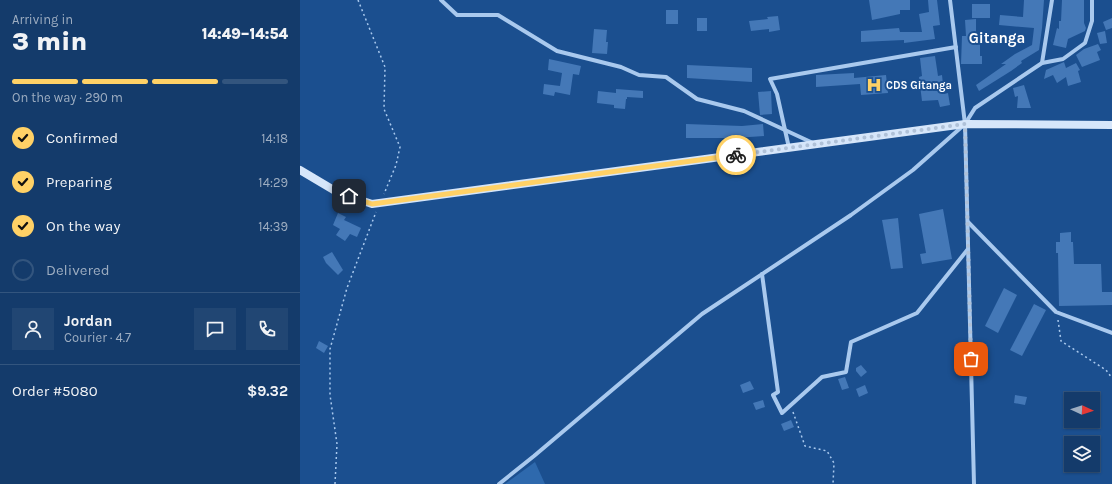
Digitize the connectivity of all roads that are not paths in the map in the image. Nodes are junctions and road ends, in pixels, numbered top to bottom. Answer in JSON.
{"nodes":[{"id":1,"x":441,"y":0,"type":"edge"},
{"id":2,"x":950,"y":0,"type":"edge"},
{"id":3,"x":1052,"y":0,"type":"edge"},
{"id":4,"x":1092,"y":0,"type":"edge"},
{"id":5,"x":956,"y":48,"type":"junction"},
{"id":6,"x":1042,"y":63,"type":"junction"},
{"id":7,"x":965,"y":124,"type":"junction"},
{"id":8,"x":1112,"y":125,"type":"edge"},
{"id":9,"x":786,"y":130,"type":"junction"},
{"id":10,"x":814,"y":144,"type":"junction"},
{"id":11,"x":789,"y":148,"type":"junction"},
{"id":12,"x":300,"y":170,"type":"edge"},
{"id":13,"x":968,"y":222,"type":"junction"},
{"id":14,"x":968,"y":250,"type":"junction"},
{"id":15,"x":762,"y":274,"type":"junction"},
{"id":16,"x":1112,"y":333,"type":"edge"},
{"id":17,"x":499,"y":484,"type":"edge"},
{"id":18,"x":974,"y":484,"type":"edge"}],
"edges":[{"from":1,"to":9,"type":"street"},
{"from":2,"to":5,"type":"street"},
{"from":3,"to":6,"type":"street"},
{"from":4,"to":6,"type":"street"},
{"from":5,"to":7,"type":"street"},
{"from":5,"to":9,"type":"street"},
{"from":6,"to":7,"type":"street"},
{"from":7,"to":8,"type":"main road"},
{"from":7,"to":10,"type":"main road"},
{"from":7,"to":13,"type":"street"},
{"from":7,"to":15,"type":"street"},
{"from":9,"to":10,"type":"street"},
{"from":9,"to":11,"type":"street"},
{"from":10,"to":11,"type":"main road"},
{"from":11,"to":12,"type":"main road"},
{"from":13,"to":14,"type":"street"},
{"from":13,"to":16,"type":"street"},
{"from":14,"to":15,"type":"street"},
{"from":14,"to":18,"type":"street"},
{"from":15,"to":17,"type":"street"}]}
